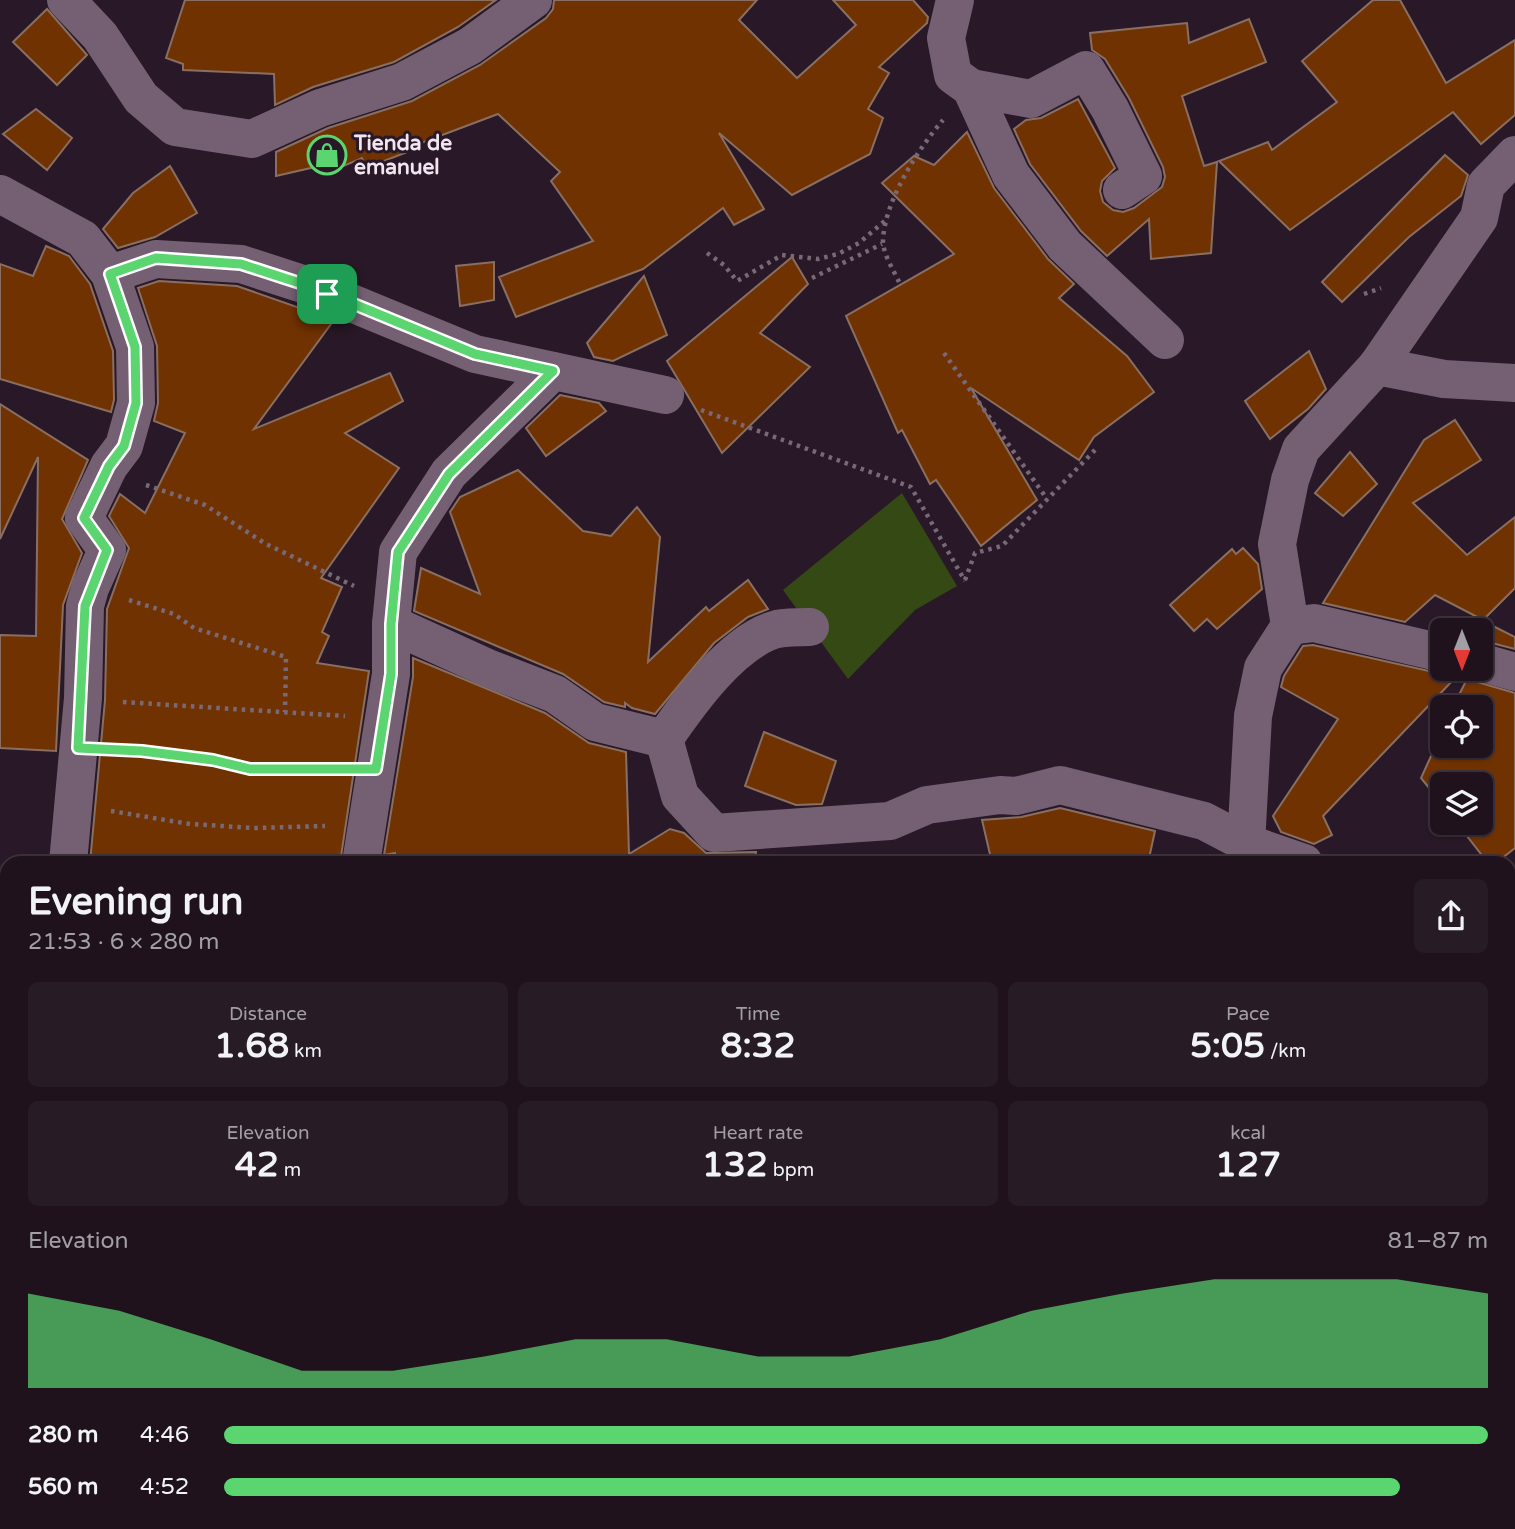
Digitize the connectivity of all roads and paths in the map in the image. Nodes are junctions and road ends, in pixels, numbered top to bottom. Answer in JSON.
{"nodes":[{"id":1,"x":66,"y":0,"type":"edge"},
{"id":2,"x":533,"y":0,"type":"edge"},
{"id":3,"x":955,"y":0,"type":"edge"},
{"id":4,"x":971,"y":88,"type":"junction"},
{"id":5,"x":1515,"y":155,"type":"edge"},
{"id":6,"x":1122,"y":190,"type":"dead end"},
{"id":7,"x":0,"y":194,"type":"edge"},
{"id":8,"x":888,"y":219,"type":"junction"},
{"id":9,"x":882,"y":244,"type":"junction"},
{"id":10,"x":707,"y":253,"type":"dead end"},
{"id":11,"x":110,"y":274,"type":"junction"},
{"id":12,"x":812,"y":278,"type":"dead end"},
{"id":13,"x":899,"y":282,"type":"dead end"},
{"id":14,"x":1165,"y":340,"type":"dead end"},
{"id":15,"x":944,"y":353,"type":"dead end"},
{"id":16,"x":1377,"y":366,"type":"junction"},
{"id":17,"x":553,"y":371,"type":"junction"},
{"id":18,"x":1515,"y":383,"type":"edge"},
{"id":19,"x":665,"y":394,"type":"joint"},
{"id":20,"x":1095,"y":450,"type":"dead end"},
{"id":21,"x":109,"y":466,"type":"junction"},
{"id":22,"x":1047,"y":499,"type":"junction"},
{"id":23,"x":96,"y":572,"type":"junction"},
{"id":24,"x":392,"y":614,"type":"junction"},
{"id":25,"x":1290,"y":626,"type":"junction"},
{"id":26,"x":810,"y":627,"type":"dead end"},
{"id":27,"x":1430,"y":650,"type":"edge"},
{"id":28,"x":1493,"y":666,"type":"edge"},
{"id":29,"x":1515,"y":672,"type":"edge"},
{"id":30,"x":83,"y":698,"type":"junction"},
{"id":31,"x":285,"y":712,"type":"junction"},
{"id":32,"x":384,"y":717,"type":"junction"},
{"id":33,"x":664,"y":739,"type":"junction"},
{"id":34,"x":78,"y":748,"type":"junction"},
{"id":35,"x":376,"y":769,"type":"junction"},
{"id":36,"x":72,"y":807,"type":"junction"},
{"id":37,"x":368,"y":824,"type":"junction"},
{"id":38,"x":721,"y":848,"type":"edge"},
{"id":39,"x":1245,"y":853,"type":"edge"},
{"id":40,"x":68,"y":856,"type":"edge"},
{"id":41,"x":362,"y":856,"type":"edge"},
{"id":42,"x":1263,"y":856,"type":"edge"}],
"edges":[{"from":1,"to":2,"type":"street"},
{"from":3,"to":4,"type":"street"},
{"from":4,"to":6,"type":"street"},
{"from":4,"to":8,"type":"path"},
{"from":4,"to":14,"type":"street"},
{"from":5,"to":16,"type":"street"},
{"from":7,"to":11,"type":"street"},
{"from":8,"to":9,"type":"path"},
{"from":8,"to":10,"type":"path"},
{"from":9,"to":12,"type":"path"},
{"from":9,"to":13,"type":"path"},
{"from":11,"to":17,"type":"street"},
{"from":11,"to":21,"type":"street"},
{"from":15,"to":22,"type":"path"},
{"from":16,"to":18,"type":"street"},
{"from":16,"to":25,"type":"street"},
{"from":17,"to":19,"type":"street"},
{"from":17,"to":24,"type":"street"},
{"from":19,"to":22,"type":"path"},
{"from":20,"to":22,"type":"path"},
{"from":21,"to":23,"type":"street"},
{"from":21,"to":24,"type":"path"},
{"from":23,"to":30,"type":"street"},
{"from":23,"to":31,"type":"path"},
{"from":24,"to":32,"type":"street"},
{"from":24,"to":33,"type":"street"},
{"from":25,"to":27,"type":"street"},
{"from":25,"to":39,"type":"street"},
{"from":26,"to":33,"type":"street"},
{"from":28,"to":29,"type":"street"},
{"from":30,"to":31,"type":"path"},
{"from":30,"to":34,"type":"street"},
{"from":31,"to":32,"type":"path"},
{"from":32,"to":35,"type":"street"},
{"from":33,"to":38,"type":"street"},
{"from":34,"to":35,"type":"path"},
{"from":34,"to":36,"type":"street"},
{"from":35,"to":37,"type":"street"},
{"from":36,"to":37,"type":"path"},
{"from":36,"to":40,"type":"street"},
{"from":37,"to":41,"type":"street"},
{"from":38,"to":39,"type":"street"},
{"from":39,"to":42,"type":"street"}]}
